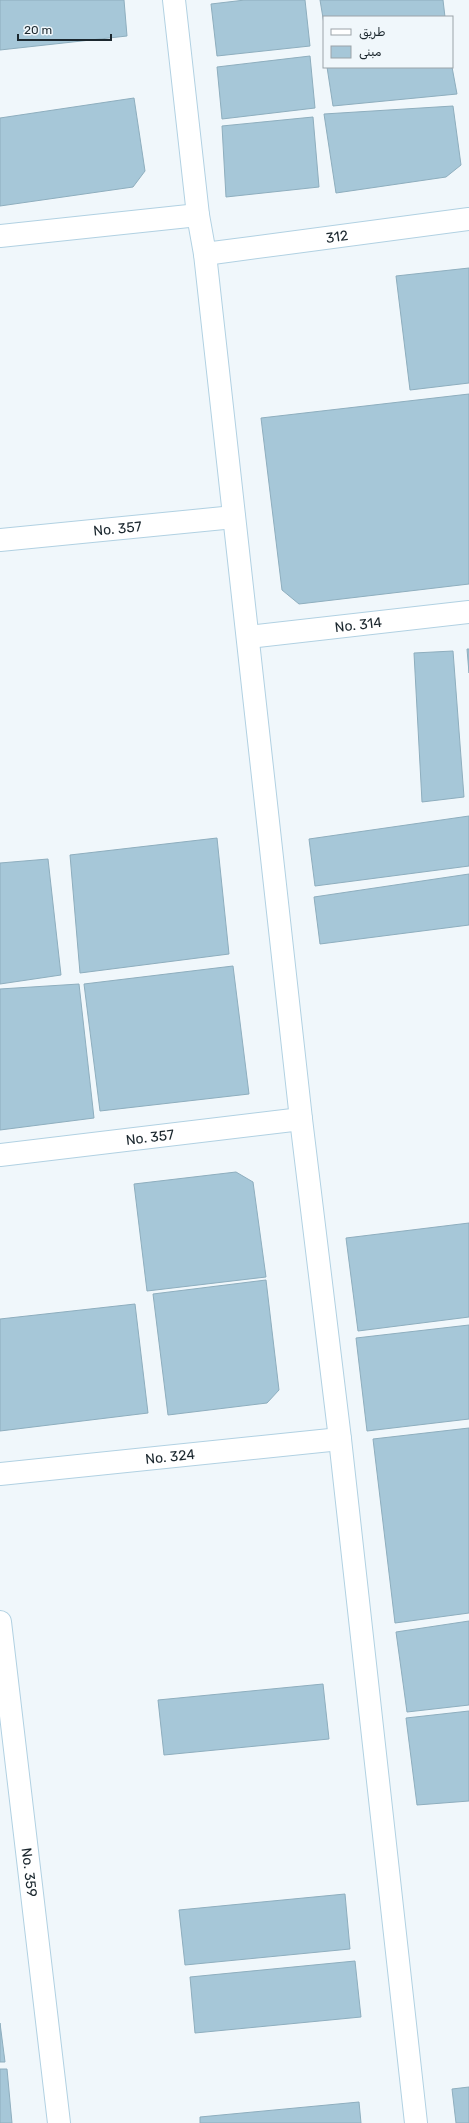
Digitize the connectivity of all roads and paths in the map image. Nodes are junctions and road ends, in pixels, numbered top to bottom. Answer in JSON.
{"nodes":[{"id":1,"x":174,"y":0,"type":"edge"},
{"id":2,"x":198,"y":215,"type":"junction"},
{"id":3,"x":469,"y":219,"type":"edge"},
{"id":4,"x":0,"y":236,"type":"edge"},
{"id":5,"x":205,"y":254,"type":"junction"},
{"id":6,"x":234,"y":517,"type":"junction"},
{"id":7,"x":0,"y":540,"type":"edge"},
{"id":8,"x":469,"y":612,"type":"edge"},
{"id":9,"x":248,"y":637,"type":"junction"},
{"id":10,"x":300,"y":1119,"type":"junction"},
{"id":11,"x":0,"y":1155,"type":"edge"},
{"id":12,"x":340,"y":1439,"type":"junction"},
{"id":13,"x":0,"y":1474,"type":"edge"},
{"id":14,"x":0,"y":1622,"type":"edge"},
{"id":15,"x":59,"y":2123,"type":"edge"},
{"id":16,"x":416,"y":2123,"type":"edge"}],
"edges":[{"from":1,"to":2,"type":"street"},
{"from":2,"to":4,"type":"street"},
{"from":2,"to":5,"type":"street"},
{"from":3,"to":5,"type":"street","name":"312"},
{"from":5,"to":6,"type":"street"},
{"from":6,"to":7,"type":"street","name":"No. 357"},
{"from":6,"to":9,"type":"street"},
{"from":8,"to":9,"type":"street","name":"No. 314"},
{"from":9,"to":10,"type":"street"},
{"from":10,"to":11,"type":"street","name":"No. 357"},
{"from":10,"to":12,"type":"street"},
{"from":12,"to":13,"type":"street","name":"No. 324"},
{"from":12,"to":16,"type":"street"},
{"from":14,"to":15,"type":"street","name":"No. 359"}]}
